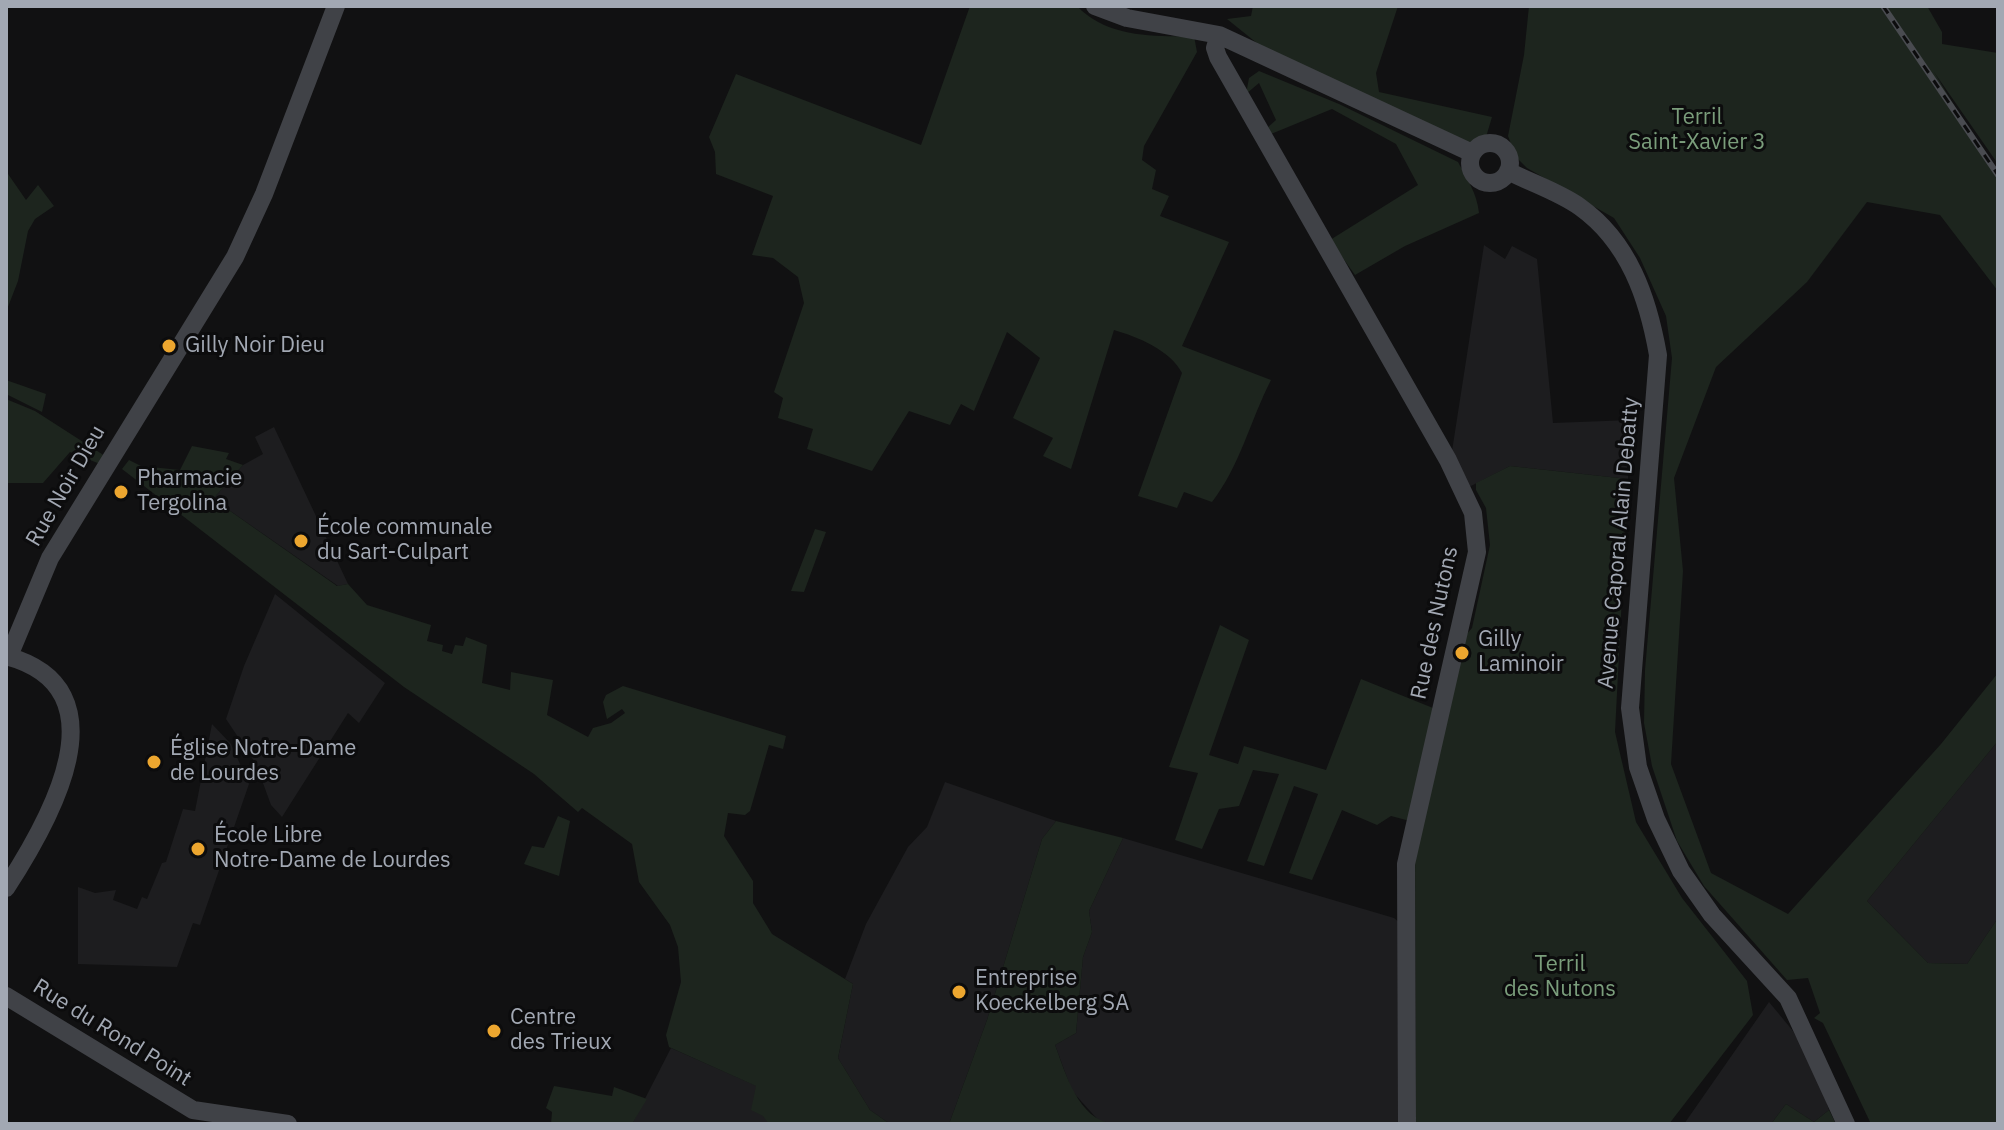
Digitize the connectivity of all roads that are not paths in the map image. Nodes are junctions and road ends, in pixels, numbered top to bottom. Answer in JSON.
{"nodes":[{"id":1,"x":336,"y":6,"type":"edge"},
{"id":2,"x":1095,"y":6,"type":"edge"},
{"id":3,"x":1219,"y":35,"type":"junction"},
{"id":4,"x":1249,"y":47,"type":"junction"},
{"id":5,"x":1241,"y":93,"type":"junction"},
{"id":6,"x":1472,"y":153,"type":"junction"},
{"id":7,"x":1508,"y":171,"type":"junction"},
{"id":8,"x":8,"y":656,"type":"edge"},
{"id":9,"x":6,"y":888,"type":"edge"},
{"id":10,"x":6,"y":996,"type":"edge"},
{"id":11,"x":288,"y":1124,"type":"edge"},
{"id":12,"x":1407,"y":1124,"type":"edge"},
{"id":13,"x":1846,"y":1124,"type":"edge"}],
"edges":[{"from":1,"to":8,"type":"street","name":"Rue Noir Dieu"},
{"from":2,"to":3,"type":"street"},
{"from":3,"to":4,"type":"street"},
{"from":3,"to":5,"type":"street","name":"Rue des Nutons"},
{"from":4,"to":5,"type":"street"},
{"from":4,"to":6,"type":"street"},
{"from":5,"to":12,"type":"street","name":"Rue des Nutons"},
{"from":6,"to":7,"type":"street"},
{"from":6,"to":7,"type":"street"},
{"from":7,"to":13,"type":"street","name":"Avenue Caporal Alain Debatty"},
{"from":8,"to":9,"type":"street"},
{"from":10,"to":11,"type":"street","name":"Rue du Rond Point"}]}
